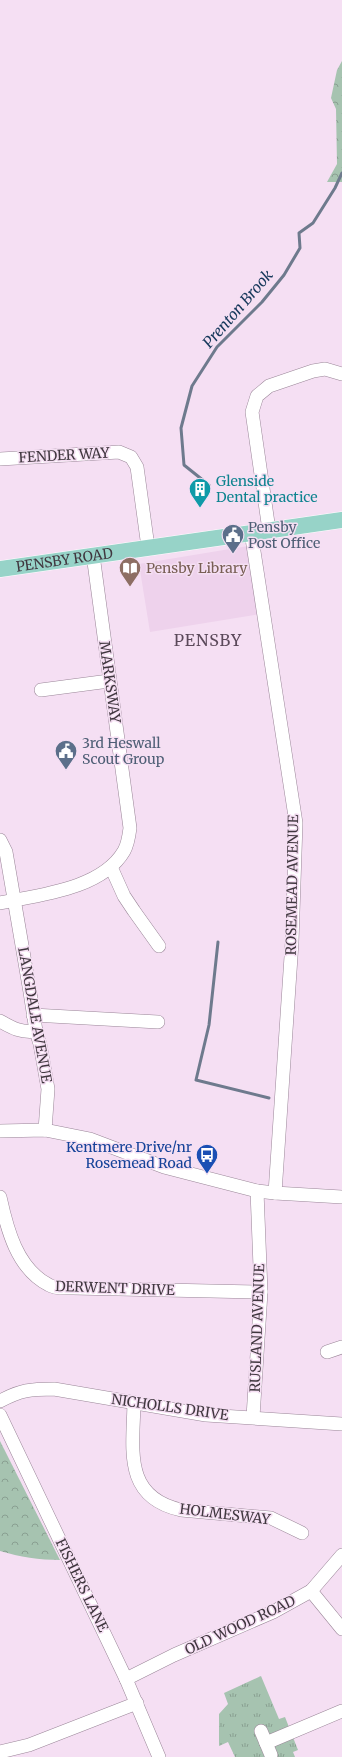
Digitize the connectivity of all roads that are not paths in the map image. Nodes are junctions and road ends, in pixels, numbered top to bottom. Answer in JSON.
{"nodes":[{"id":1,"x":342,"y":374,"type":"edge"},
{"id":2,"x":0,"y":459,"type":"edge"},
{"id":3,"x":342,"y":520,"type":"edge"},
{"id":4,"x":269,"y":530,"type":"junction"},
{"id":5,"x":251,"y":532,"type":"junction"},
{"id":6,"x":148,"y":547,"type":"junction"},
{"id":7,"x":93,"y":555,"type":"junction"},
{"id":8,"x":0,"y":569,"type":"edge"},
{"id":9,"x":109,"y":681,"type":"junction"},
{"id":10,"x":41,"y":690,"type":"dead end"},
{"id":11,"x":0,"y":840,"type":"edge"},
{"id":12,"x":111,"y":867,"type":"junction"},
{"id":13,"x":14,"y":900,"type":"junction"},
{"id":14,"x":0,"y":903,"type":"edge"},
{"id":15,"x":159,"y":946,"type":"dead end"},
{"id":16,"x":33,"y":1015,"type":"junction"},
{"id":17,"x":159,"y":1021,"type":"dead end"},
{"id":18,"x":0,"y":1022,"type":"edge"},
{"id":19,"x":36,"y":1031,"type":"junction"},
{"id":20,"x":45,"y":1130,"type":"junction"},
{"id":21,"x":0,"y":1131,"type":"edge"},
{"id":22,"x":258,"y":1191,"type":"junction"},
{"id":23,"x":275,"y":1193,"type":"junction"},
{"id":24,"x":0,"y":1197,"type":"edge"},
{"id":25,"x":342,"y":1197,"type":"edge"},
{"id":26,"x":261,"y":1292,"type":"junction"},
{"id":27,"x":342,"y":1347,"type":"edge"},
{"id":28,"x":327,"y":1352,"type":"dead end"},
{"id":29,"x":0,"y":1401,"type":"edge"},
{"id":30,"x":134,"y":1403,"type":"junction"},
{"id":31,"x":0,"y":1415,"type":"edge"},
{"id":32,"x":252,"y":1417,"type":"junction"},
{"id":33,"x":342,"y":1424,"type":"edge"},
{"id":34,"x":302,"y":1532,"type":"dead end"},
{"id":35,"x":342,"y":1555,"type":"edge"},
{"id":36,"x":311,"y":1591,"type":"junction"},
{"id":37,"x":342,"y":1629,"type":"edge"},
{"id":38,"x":126,"y":1679,"type":"junction"},
{"id":39,"x":138,"y":1703,"type":"junction"},
{"id":40,"x":342,"y":1711,"type":"edge"},
{"id":41,"x":266,"y":1743,"type":"dead end"},
{"id":42,"x":31,"y":1751,"type":"edge"},
{"id":43,"x":0,"y":1752,"type":"edge"},
{"id":44,"x":159,"y":1757,"type":"edge"}],
"edges":[{"from":1,"to":4,"type":"street"},
{"from":2,"to":6,"type":"street","name":"FENDER WAY"},
{"from":3,"to":4,"type":"main road","name":"PENSBY ROAD"},
{"from":4,"to":5,"type":"main road","name":"PENSBY ROAD"},
{"from":5,"to":6,"type":"main road","name":"PENSBY ROAD"},
{"from":5,"to":23,"type":"street","name":"ROSEMEAD AVENUE"},
{"from":6,"to":7,"type":"main road","name":"PENSBY ROAD"},
{"from":7,"to":8,"type":"main road","name":"PENSBY ROAD"},
{"from":7,"to":9,"type":"street","name":"MARKSWAY"},
{"from":9,"to":10,"type":"street"},
{"from":9,"to":12,"type":"street","name":"MARKSWAY"},
{"from":11,"to":13,"type":"street","name":"LANGDALE AVENUE"},
{"from":12,"to":13,"type":"street","name":"MARKSWAY"},
{"from":12,"to":15,"type":"street"},
{"from":13,"to":14,"type":"street","name":"MARKSWAY"},
{"from":13,"to":16,"type":"street","name":"LANGDALE AVENUE"},
{"from":16,"to":17,"type":"street"},
{"from":16,"to":19,"type":"street","name":"LANGDALE AVENUE"},
{"from":18,"to":19,"type":"street"},
{"from":19,"to":20,"type":"street","name":"LANGDALE AVENUE"},
{"from":20,"to":21,"type":"street"},
{"from":20,"to":22,"type":"street"},
{"from":22,"to":23,"type":"street"},
{"from":22,"to":26,"type":"street","name":"RUSLAND AVENUE"},
{"from":23,"to":25,"type":"street"},
{"from":24,"to":26,"type":"street","name":"DERWENT DRIVE"},
{"from":26,"to":32,"type":"street","name":"RUSLAND AVENUE"},
{"from":27,"to":28,"type":"street"},
{"from":29,"to":30,"type":"street","name":"NICHOLLS DRIVE"},
{"from":30,"to":32,"type":"street","name":"NICHOLLS DRIVE"},
{"from":30,"to":34,"type":"street","name":"HOLMESWAY"},
{"from":31,"to":38,"type":"street","name":"FISHERS LANE"},
{"from":32,"to":33,"type":"street","name":"NICHOLLS DRIVE"},
{"from":35,"to":36,"type":"street","name":"OLD WOOD ROAD"},
{"from":36,"to":37,"type":"street"},
{"from":36,"to":38,"type":"street","name":"OLD WOOD ROAD"},
{"from":38,"to":39,"type":"street","name":"FISHERS LANE"},
{"from":39,"to":42,"type":"street"},
{"from":39,"to":44,"type":"street","name":"FISHERS LANE"},
{"from":40,"to":41,"type":"street"},
{"from":42,"to":43,"type":"street"}]}
